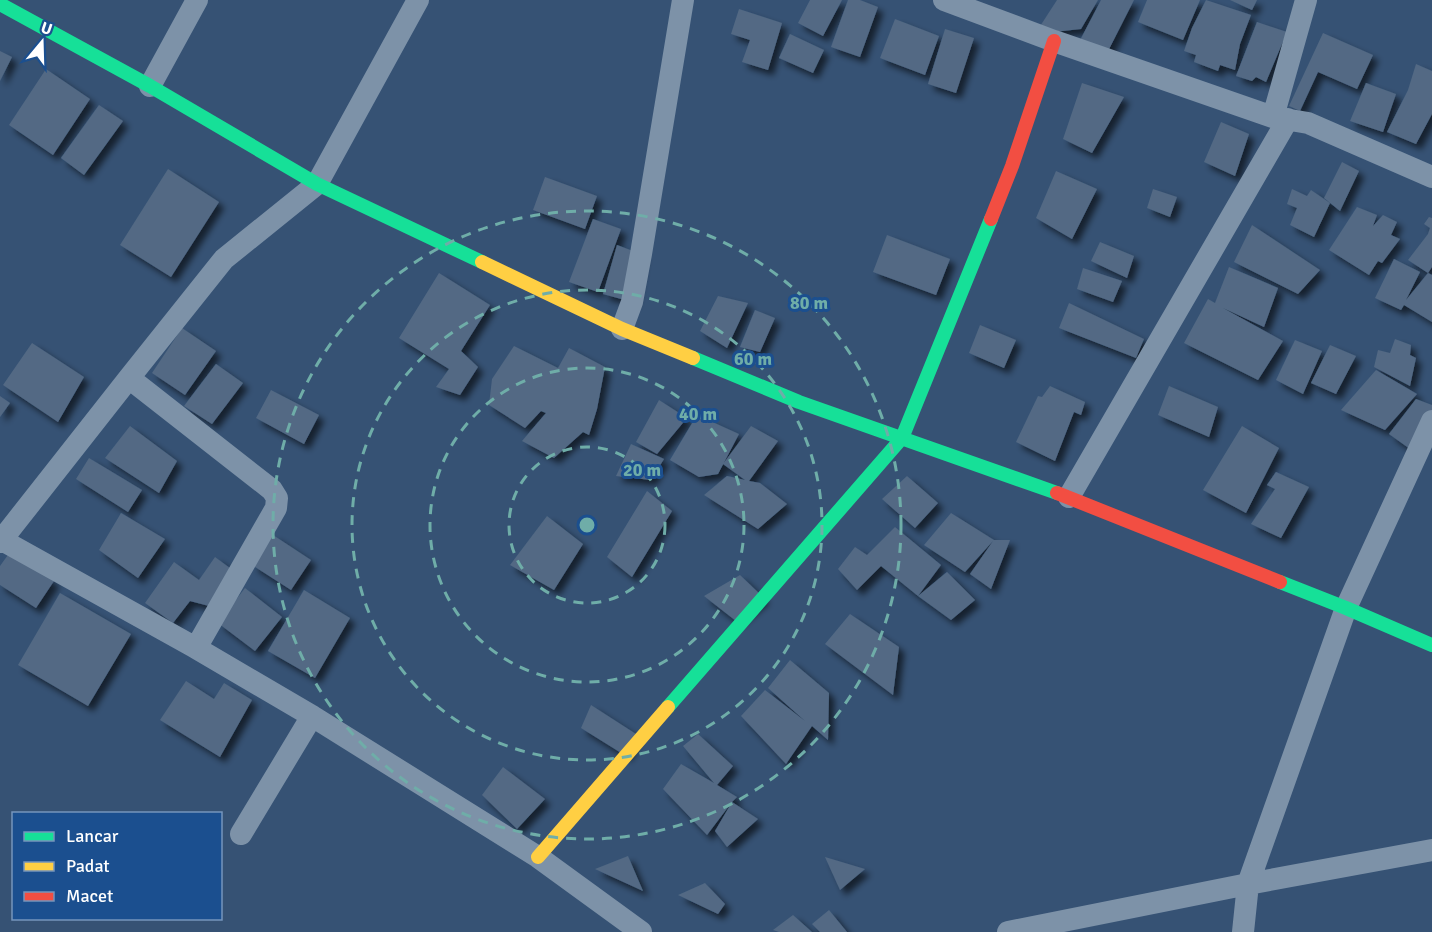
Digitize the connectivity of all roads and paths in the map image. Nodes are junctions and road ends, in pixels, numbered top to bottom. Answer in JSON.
{"nodes":[{"id":1,"x":197,"y":0,"type":"edge"},
{"id":2,"x":418,"y":0,"type":"edge"},
{"id":3,"x":683,"y":0,"type":"edge"},
{"id":4,"x":944,"y":0,"type":"edge"},
{"id":5,"x":1306,"y":0,"type":"edge"},
{"id":6,"x":0,"y":4,"type":"edge"},
{"id":7,"x":1054,"y":41,"type":"junction"},
{"id":8,"x":150,"y":86,"type":"junction"},
{"id":9,"x":1281,"y":118,"type":"junction"},
{"id":10,"x":1432,"y":177,"type":"edge"},
{"id":11,"x":316,"y":184,"type":"junction"},
{"id":12,"x":622,"y":329,"type":"junction"},
{"id":13,"x":129,"y":378,"type":"junction"},
{"id":14,"x":1432,"y":421,"type":"edge"},
{"id":15,"x":902,"y":438,"type":"junction"},
{"id":16,"x":1069,"y":497,"type":"junction"},
{"id":17,"x":0,"y":540,"type":"edge"},
{"id":18,"x":1346,"y":608,"type":"junction"},
{"id":19,"x":1432,"y":645,"type":"edge"},
{"id":20,"x":196,"y":648,"type":"junction"},
{"id":21,"x":312,"y":716,"type":"junction"},
{"id":22,"x":241,"y":834,"type":"dead end"},
{"id":23,"x":1432,"y":850,"type":"edge"},
{"id":24,"x":538,"y":857,"type":"junction"},
{"id":25,"x":1248,"y":884,"type":"junction"},
{"id":26,"x":641,"y":932,"type":"edge"},
{"id":27,"x":1008,"y":932,"type":"edge"},
{"id":28,"x":1243,"y":932,"type":"edge"}],
"edges":[{"from":1,"to":8,"type":"street"},
{"from":2,"to":11,"type":"street"},
{"from":3,"to":12,"type":"street"},
{"from":4,"to":7,"type":"street"},
{"from":5,"to":9,"type":"street"},
{"from":6,"to":8,"type":"street"},
{"from":7,"to":9,"type":"street"},
{"from":7,"to":15,"type":"street"},
{"from":8,"to":11,"type":"street"},
{"from":9,"to":10,"type":"street"},
{"from":9,"to":16,"type":"street"},
{"from":11,"to":12,"type":"street"},
{"from":11,"to":13,"type":"street"},
{"from":12,"to":15,"type":"street"},
{"from":13,"to":17,"type":"street"},
{"from":13,"to":20,"type":"street"},
{"from":14,"to":18,"type":"street"},
{"from":15,"to":16,"type":"street"},
{"from":15,"to":24,"type":"street"},
{"from":16,"to":18,"type":"street"},
{"from":17,"to":20,"type":"street"},
{"from":18,"to":19,"type":"street"},
{"from":18,"to":25,"type":"street"},
{"from":20,"to":21,"type":"street"},
{"from":21,"to":22,"type":"street"},
{"from":21,"to":24,"type":"street"},
{"from":23,"to":25,"type":"street"},
{"from":24,"to":26,"type":"street"},
{"from":25,"to":27,"type":"street"},
{"from":25,"to":28,"type":"street"}]}
